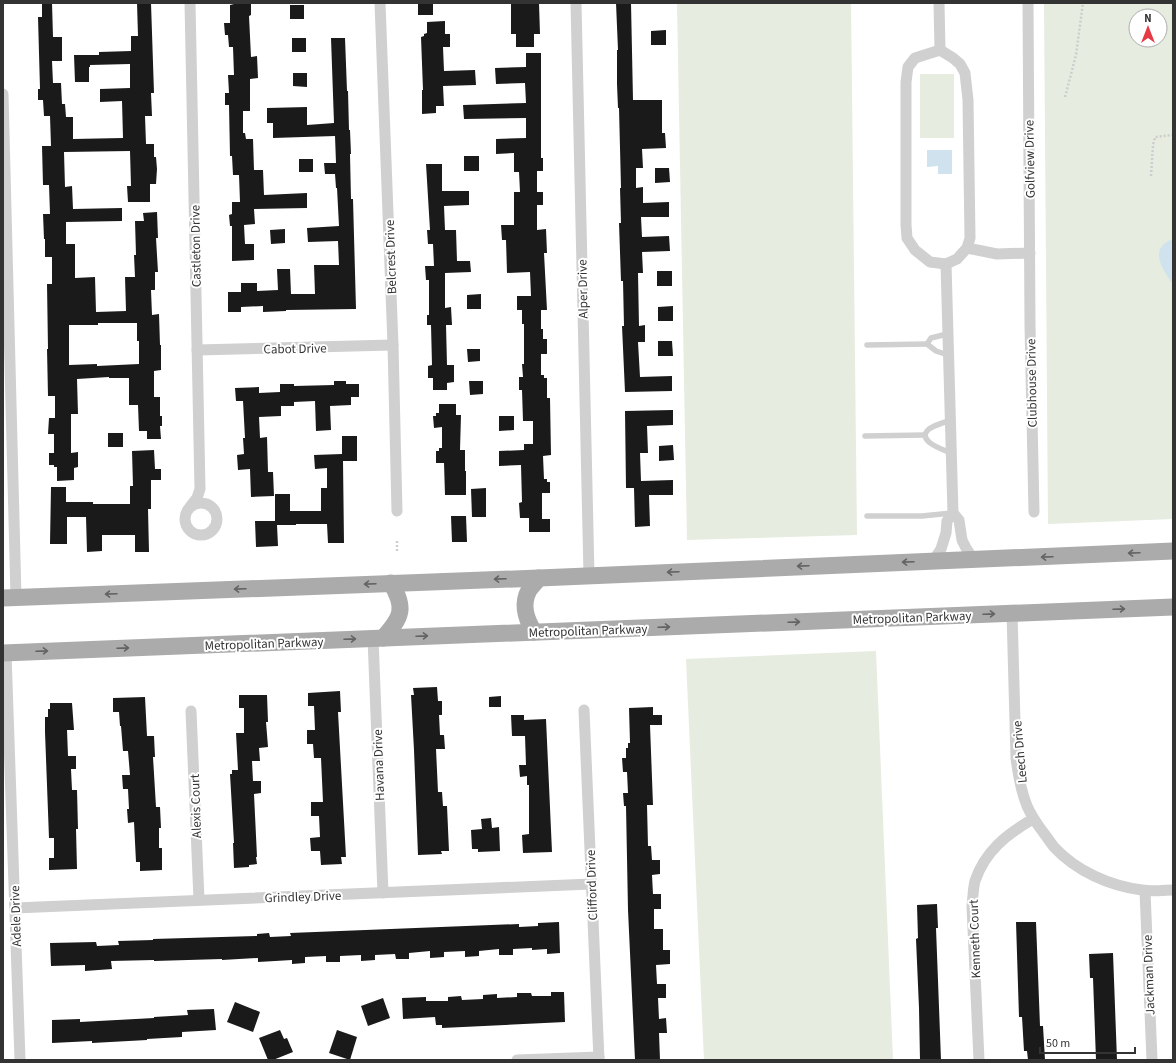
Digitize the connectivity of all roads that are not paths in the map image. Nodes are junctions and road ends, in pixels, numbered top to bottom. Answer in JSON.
{"nodes":[{"id":1,"x":190,"y":3,"type":"edge"},
{"id":2,"x":380,"y":3,"type":"edge"},
{"id":3,"x":576,"y":3,"type":"edge"},
{"id":4,"x":939,"y":3,"type":"edge"},
{"id":5,"x":1028,"y":3,"type":"edge"},
{"id":6,"x":940,"y":50,"type":"junction"},
{"id":7,"x":3,"y":94,"type":"edge"},
{"id":8,"x":967,"y":248,"type":"junction"},
{"id":9,"x":1030,"y":253,"type":"junction"},
{"id":10,"x":946,"y":264,"type":"junction"},
{"id":11,"x":947,"y":334,"type":"junction"},
{"id":12,"x":927,"y":344,"type":"junction"},
{"id":13,"x":393,"y":345,"type":"junction"},
{"id":14,"x":867,"y":345,"type":"dead end"},
{"id":15,"x":197,"y":350,"type":"junction"},
{"id":16,"x":948,"y":355,"type":"junction"},
{"id":17,"x":950,"y":420,"type":"junction"},
{"id":18,"x":925,"y":435,"type":"junction"},
{"id":19,"x":865,"y":436,"type":"dead end"},
{"id":20,"x":951,"y":453,"type":"junction"},
{"id":21,"x":200,"y":489,"type":"junction"},
{"id":22,"x":211,"y":506,"type":"junction"},
{"id":23,"x":190,"y":507,"type":"junction"},
{"id":24,"x":396,"y":511,"type":"dead end"},
{"id":25,"x":1034,"y":512,"type":"dead end"},
{"id":26,"x":953,"y":513,"type":"junction"},
{"id":27,"x":867,"y":516,"type":"dead end"},
{"id":28,"x":1173,"y":551,"type":"edge"},
{"id":29,"x":974,"y":560,"type":"junction"},
{"id":30,"x":933,"y":561,"type":"junction"},
{"id":31,"x":589,"y":575,"type":"junction"},
{"id":32,"x":539,"y":578,"type":"junction"},
{"id":33,"x":391,"y":583,"type":"junction"},
{"id":34,"x":10,"y":597,"type":"edge"},
{"id":35,"x":1173,"y":607,"type":"edge"},
{"id":36,"x":1012,"y":613,"type":"junction"},
{"id":37,"x":534,"y":632,"type":"junction"},
{"id":38,"x":378,"y":638,"type":"junction"},
{"id":39,"x":4,"y":653,"type":"edge"},
{"id":40,"x":584,"y":710,"type":"dead end"},
{"id":41,"x":191,"y":711,"type":"dead end"},
{"id":42,"x":1033,"y":819,"type":"junction"},
{"id":43,"x":591,"y":884,"type":"junction"},
{"id":44,"x":1173,"y":890,"type":"edge"},
{"id":45,"x":1145,"y":891,"type":"junction"},
{"id":46,"x":383,"y":893,"type":"junction"},
{"id":47,"x":199,"y":900,"type":"junction"},
{"id":48,"x":15,"y":908,"type":"junction"},
{"id":49,"x":599,"y":1058,"type":"edge"},
{"id":50,"x":20,"y":1060,"type":"edge"},
{"id":51,"x":517,"y":1060,"type":"edge"},
{"id":52,"x":979,"y":1060,"type":"edge"},
{"id":53,"x":1152,"y":1060,"type":"edge"}],
"edges":[{"from":1,"to":15,"type":"street","name":"Castleton Drive"},
{"from":2,"to":13,"type":"street","name":"Belcrest Drive"},
{"from":3,"to":31,"type":"street","name":"Alper Drive"},
{"from":4,"to":6,"type":"street"},
{"from":5,"to":9,"type":"street","name":"Golfview Drive"},
{"from":6,"to":8,"type":"street"},
{"from":6,"to":10,"type":"street"},
{"from":7,"to":34,"type":"street"},
{"from":8,"to":9,"type":"street"},
{"from":8,"to":10,"type":"street"},
{"from":9,"to":25,"type":"street","name":"Clubhouse Drive"},
{"from":10,"to":11,"type":"street"},
{"from":11,"to":12,"type":"lane"},
{"from":11,"to":16,"type":"street"},
{"from":12,"to":14,"type":"lane"},
{"from":12,"to":16,"type":"lane"},
{"from":13,"to":15,"type":"street","name":"Cabot Drive"},
{"from":13,"to":24,"type":"street","name":"Belcrest Drive"},
{"from":15,"to":21,"type":"street","name":"Castleton Drive"},
{"from":16,"to":17,"type":"street"},
{"from":17,"to":18,"type":"lane"},
{"from":17,"to":20,"type":"street"},
{"from":18,"to":19,"type":"lane"},
{"from":18,"to":20,"type":"lane"},
{"from":20,"to":26,"type":"street"},
{"from":21,"to":22,"type":"street","name":"Castleton Drive"},
{"from":21,"to":23,"type":"street","name":"Castleton Drive"},
{"from":22,"to":23,"type":"street"},
{"from":22,"to":23,"type":"street","name":"Castleton Drive"},
{"from":26,"to":27,"type":"lane"},
{"from":26,"to":29,"type":"street"},
{"from":26,"to":30,"type":"street"},
{"from":28,"to":29,"type":"main road","one_way":true},
{"from":29,"to":30,"type":"main road"},
{"from":30,"to":31,"type":"main road","one_way":true},
{"from":31,"to":32,"type":"main road"},
{"from":32,"to":33,"type":"main road","one_way":true},
{"from":32,"to":37,"type":"main road"},
{"from":33,"to":34,"type":"main road","one_way":true},
{"from":33,"to":38,"type":"main road"},
{"from":36,"to":35,"type":"main road","name":"Metropolitan Parkway","one_way":true},
{"from":37,"to":36,"type":"main road","name":"Metropolitan Parkway","one_way":true},
{"from":36,"to":42,"type":"street","name":"Leech Drive"},
{"from":38,"to":37,"type":"main road","name":"Metropolitan Parkway","one_way":true},
{"from":39,"to":38,"type":"main road","name":"Metropolitan Parkway","one_way":true},
{"from":38,"to":46,"type":"street","name":"Havana Drive"},
{"from":39,"to":48,"type":"street","name":"Adele Drive"},
{"from":40,"to":43,"type":"street","name":"Clifford Drive"},
{"from":41,"to":47,"type":"street","name":"Alexis Court"},
{"from":42,"to":45,"type":"street","name":"Leech Drive"},
{"from":42,"to":52,"type":"street","name":"Kenneth Court"},
{"from":43,"to":46,"type":"street","name":"Grindley Drive"},
{"from":43,"to":49,"type":"street","name":"Clifford Drive"},
{"from":44,"to":45,"type":"street","name":"Leech Drive"},
{"from":45,"to":53,"type":"street","name":"Jackman Drive"},
{"from":46,"to":47,"type":"street","name":"Grindley Drive"},
{"from":47,"to":48,"type":"street","name":"Grindley Drive"},
{"from":48,"to":50,"type":"street","name":"Adele Drive"},
{"from":49,"to":51,"type":"street"}]}
